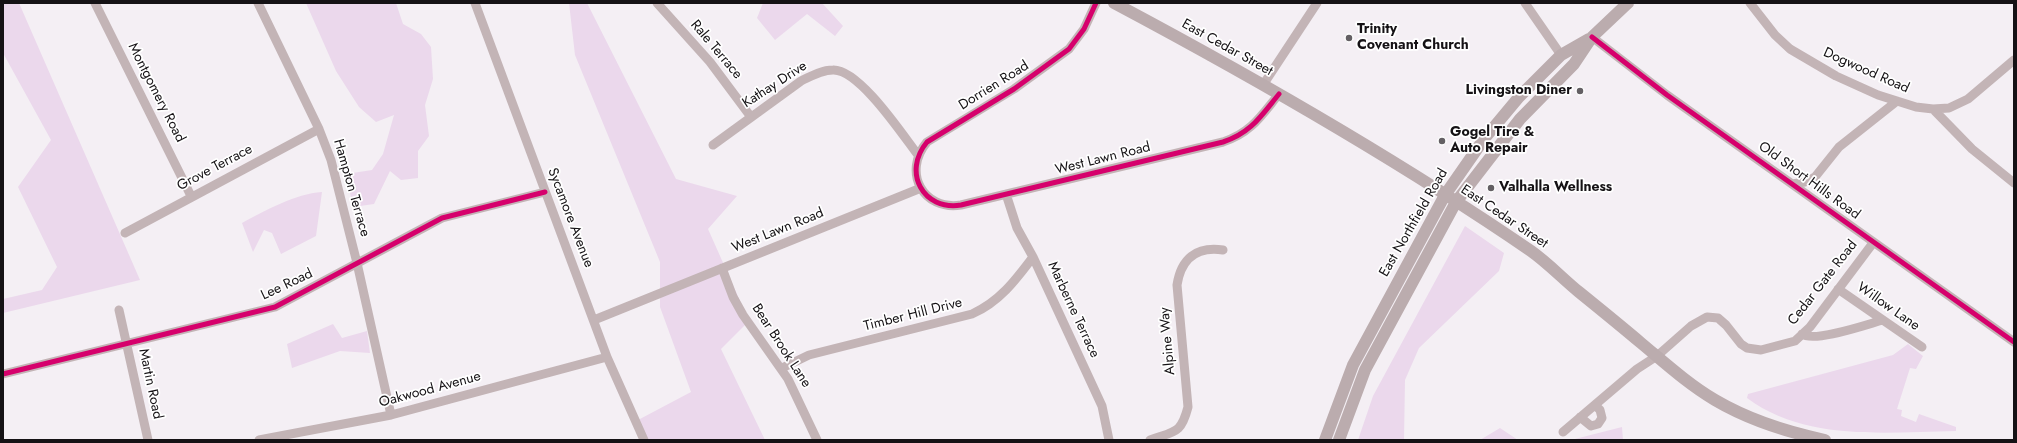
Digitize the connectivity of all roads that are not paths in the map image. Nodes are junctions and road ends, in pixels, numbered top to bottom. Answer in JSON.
{"nodes":[{"id":1,"x":95,"y":3,"type":"edge"},
{"id":2,"x":258,"y":3,"type":"edge"},
{"id":3,"x":475,"y":3,"type":"edge"},
{"id":4,"x":657,"y":3,"type":"edge"},
{"id":5,"x":1096,"y":3,"type":"edge"},
{"id":6,"x":1114,"y":3,"type":"edge"},
{"id":7,"x":1317,"y":3,"type":"edge"},
{"id":8,"x":1525,"y":3,"type":"edge"},
{"id":9,"x":1628,"y":3,"type":"edge"},
{"id":10,"x":1750,"y":3,"type":"edge"},
{"id":11,"x":1592,"y":37,"type":"junction"},
{"id":12,"x":1561,"y":55,"type":"junction"},
{"id":13,"x":2014,"y":60,"type":"edge"},
{"id":14,"x":1263,"y":85,"type":"junction"},
{"id":15,"x":1278,"y":94,"type":"junction"},
{"id":16,"x":1897,"y":101,"type":"junction"},
{"id":17,"x":1535,"y":103,"type":"junction"},
{"id":18,"x":1933,"y":110,"type":"junction"},
{"id":19,"x":751,"y":117,"type":"junction"},
{"id":20,"x":319,"y":129,"type":"junction"},
{"id":21,"x":713,"y":145,"type":"dead end"},
{"id":22,"x":918,"y":155,"type":"junction"},
{"id":23,"x":2014,"y":183,"type":"edge"},
{"id":24,"x":1792,"y":184,"type":"junction"},
{"id":25,"x":921,"y":188,"type":"junction"},
{"id":26,"x":545,"y":192,"type":"junction"},
{"id":27,"x":1006,"y":194,"type":"junction"},
{"id":28,"x":1446,"y":195,"type":"junction"},
{"id":29,"x":192,"y":196,"type":"junction"},
{"id":30,"x":1456,"y":202,"type":"junction"},
{"id":31,"x":125,"y":233,"type":"dead end"},
{"id":32,"x":1872,"y":243,"type":"junction"},
{"id":33,"x":1223,"y":250,"type":"dead end"},
{"id":34,"x":1033,"y":257,"type":"junction"},
{"id":35,"x":357,"y":263,"type":"junction"},
{"id":36,"x":722,"y":268,"type":"junction"},
{"id":37,"x":1838,"y":289,"type":"junction"},
{"id":38,"x":119,"y":310,"type":"dead end"},
{"id":39,"x":594,"y":320,"type":"junction"},
{"id":40,"x":1883,"y":320,"type":"junction"},
{"id":41,"x":1802,"y":334,"type":"junction"},
{"id":42,"x":127,"y":342,"type":"junction"},
{"id":43,"x":2014,"y":342,"type":"edge"},
{"id":44,"x":1922,"y":347,"type":"dead end"},
{"id":45,"x":1657,"y":356,"type":"junction"},
{"id":46,"x":606,"y":357,"type":"junction"},
{"id":47,"x":782,"y":368,"type":"junction"},
{"id":48,"x":3,"y":374,"type":"edge"},
{"id":49,"x":1344,"y":388,"type":"junction"},
{"id":50,"x":1357,"y":392,"type":"junction"},
{"id":51,"x":1595,"y":405,"type":"junction"},
{"id":52,"x":391,"y":415,"type":"junction"},
{"id":53,"x":1580,"y":417,"type":"junction"},
{"id":54,"x":1563,"y":432,"type":"dead end"},
{"id":55,"x":148,"y":440,"type":"edge"},
{"id":56,"x":259,"y":440,"type":"edge"},
{"id":57,"x":644,"y":440,"type":"edge"},
{"id":58,"x":817,"y":440,"type":"edge"},
{"id":59,"x":1109,"y":440,"type":"edge"},
{"id":60,"x":1150,"y":440,"type":"edge"},
{"id":61,"x":1325,"y":440,"type":"edge"},
{"id":62,"x":1339,"y":440,"type":"edge"},
{"id":63,"x":1825,"y":440,"type":"edge"}],
"edges":[{"from":1,"to":29,"type":"street","name":"Montgomery Road"},
{"from":2,"to":20,"type":"street","name":"Hampton Terrace"},
{"from":3,"to":26,"type":"street","name":"Sycamore Avenue"},
{"from":4,"to":19,"type":"street","name":"Rale Terrace"},
{"from":5,"to":22,"type":"street","name":"Dorrien Road"},
{"from":6,"to":14,"type":"main road","name":"East Cedar Street"},
{"from":7,"to":14,"type":"street"},
{"from":8,"to":12,"type":"street"},
{"from":9,"to":11,"type":"main road","name":"East Northfield Road"},
{"from":10,"to":16,"type":"street","name":"Dogwood Road"},
{"from":11,"to":12,"type":"main road","name":"East Northfield Road"},
{"from":11,"to":17,"type":"main road","name":"East Northfield Road"},
{"from":11,"to":24,"type":"street","name":"Old Short Hills Road"},
{"from":12,"to":17,"type":"main road"},
{"from":12,"to":28,"type":"main road","name":"East Northfield Road"},
{"from":13,"to":18,"type":"street"},
{"from":14,"to":15,"type":"main road","name":"East Cedar Street"},
{"from":15,"to":27,"type":"street","name":"West Lawn Road"},
{"from":15,"to":28,"type":"main road","name":"East Cedar Street"},
{"from":16,"to":18,"type":"street","name":"Dogwood Road"},
{"from":16,"to":24,"type":"street"},
{"from":17,"to":30,"type":"main road","name":"East Northfield Road"},
{"from":18,"to":23,"type":"street"},
{"from":19,"to":21,"type":"street","name":"Kathay Drive"},
{"from":19,"to":22,"type":"street","name":"Kathay Drive"},
{"from":20,"to":29,"type":"street","name":"Grove Terrace"},
{"from":20,"to":35,"type":"street","name":"Hampton Terrace"},
{"from":22,"to":25,"type":"street"},
{"from":24,"to":32,"type":"street","name":"Old Short Hills Road"},
{"from":25,"to":27,"type":"street","name":"West Lawn Road"},
{"from":25,"to":36,"type":"street","name":"West Lawn Road"},
{"from":26,"to":35,"type":"street","name":"Lee Road"},
{"from":26,"to":39,"type":"street","name":"Sycamore Avenue"},
{"from":27,"to":34,"type":"street","name":"Marberne Terrace"},
{"from":28,"to":30,"type":"main road","name":"East Cedar Street"},
{"from":28,"to":49,"type":"main road","name":"East Northfield Road"},
{"from":29,"to":31,"type":"street","name":"Grove Terrace"},
{"from":30,"to":45,"type":"main road","name":"East Cedar Street"},
{"from":30,"to":50,"type":"main road","name":"East Northfield Road"},
{"from":32,"to":37,"type":"street","name":"Cedar Gate Road"},
{"from":32,"to":43,"type":"street","name":"Old Short Hills Road"},
{"from":33,"to":60,"type":"street","name":"Alpine Way"},
{"from":34,"to":47,"type":"street","name":"Timber Hill Drive"},
{"from":34,"to":59,"type":"street","name":"Marberne Terrace"},
{"from":35,"to":42,"type":"street","name":"Lee Road"},
{"from":35,"to":52,"type":"street","name":"Hampton Terrace"},
{"from":36,"to":39,"type":"street","name":"West Lawn Road"},
{"from":36,"to":47,"type":"street","name":"Bear Brook Lane"},
{"from":37,"to":40,"type":"street","name":"Willow Lane"},
{"from":37,"to":41,"type":"street","name":"Cedar Gate Road"},
{"from":38,"to":42,"type":"street","name":"Martin Road"},
{"from":39,"to":46,"type":"street","name":"Sycamore Avenue"},
{"from":40,"to":41,"type":"street"},
{"from":40,"to":44,"type":"street","name":"Willow Lane"},
{"from":41,"to":45,"type":"street","name":"Cedar Gate Road"},
{"from":42,"to":48,"type":"street","name":"Lee Road"},
{"from":42,"to":55,"type":"street","name":"Martin Road"},
{"from":45,"to":51,"type":"street","name":"Cedar Gate Road"},
{"from":45,"to":63,"type":"main road","name":"East Cedar Street"},
{"from":46,"to":52,"type":"street","name":"Oakwood Avenue"},
{"from":46,"to":57,"type":"street","name":"Sycamore Avenue"},
{"from":47,"to":58,"type":"street","name":"Bear Brook Lane"},
{"from":49,"to":50,"type":"main road"},
{"from":49,"to":61,"type":"main road","name":"East Northfield Road"},
{"from":50,"to":62,"type":"main road","name":"East Northfield Road"},
{"from":51,"to":53,"type":"street","name":"Cedar Gate Road"},
{"from":51,"to":53,"type":"street"},
{"from":52,"to":56,"type":"street","name":"Oakwood Avenue"},
{"from":53,"to":54,"type":"street","name":"Cedar Gate Road"}]}
